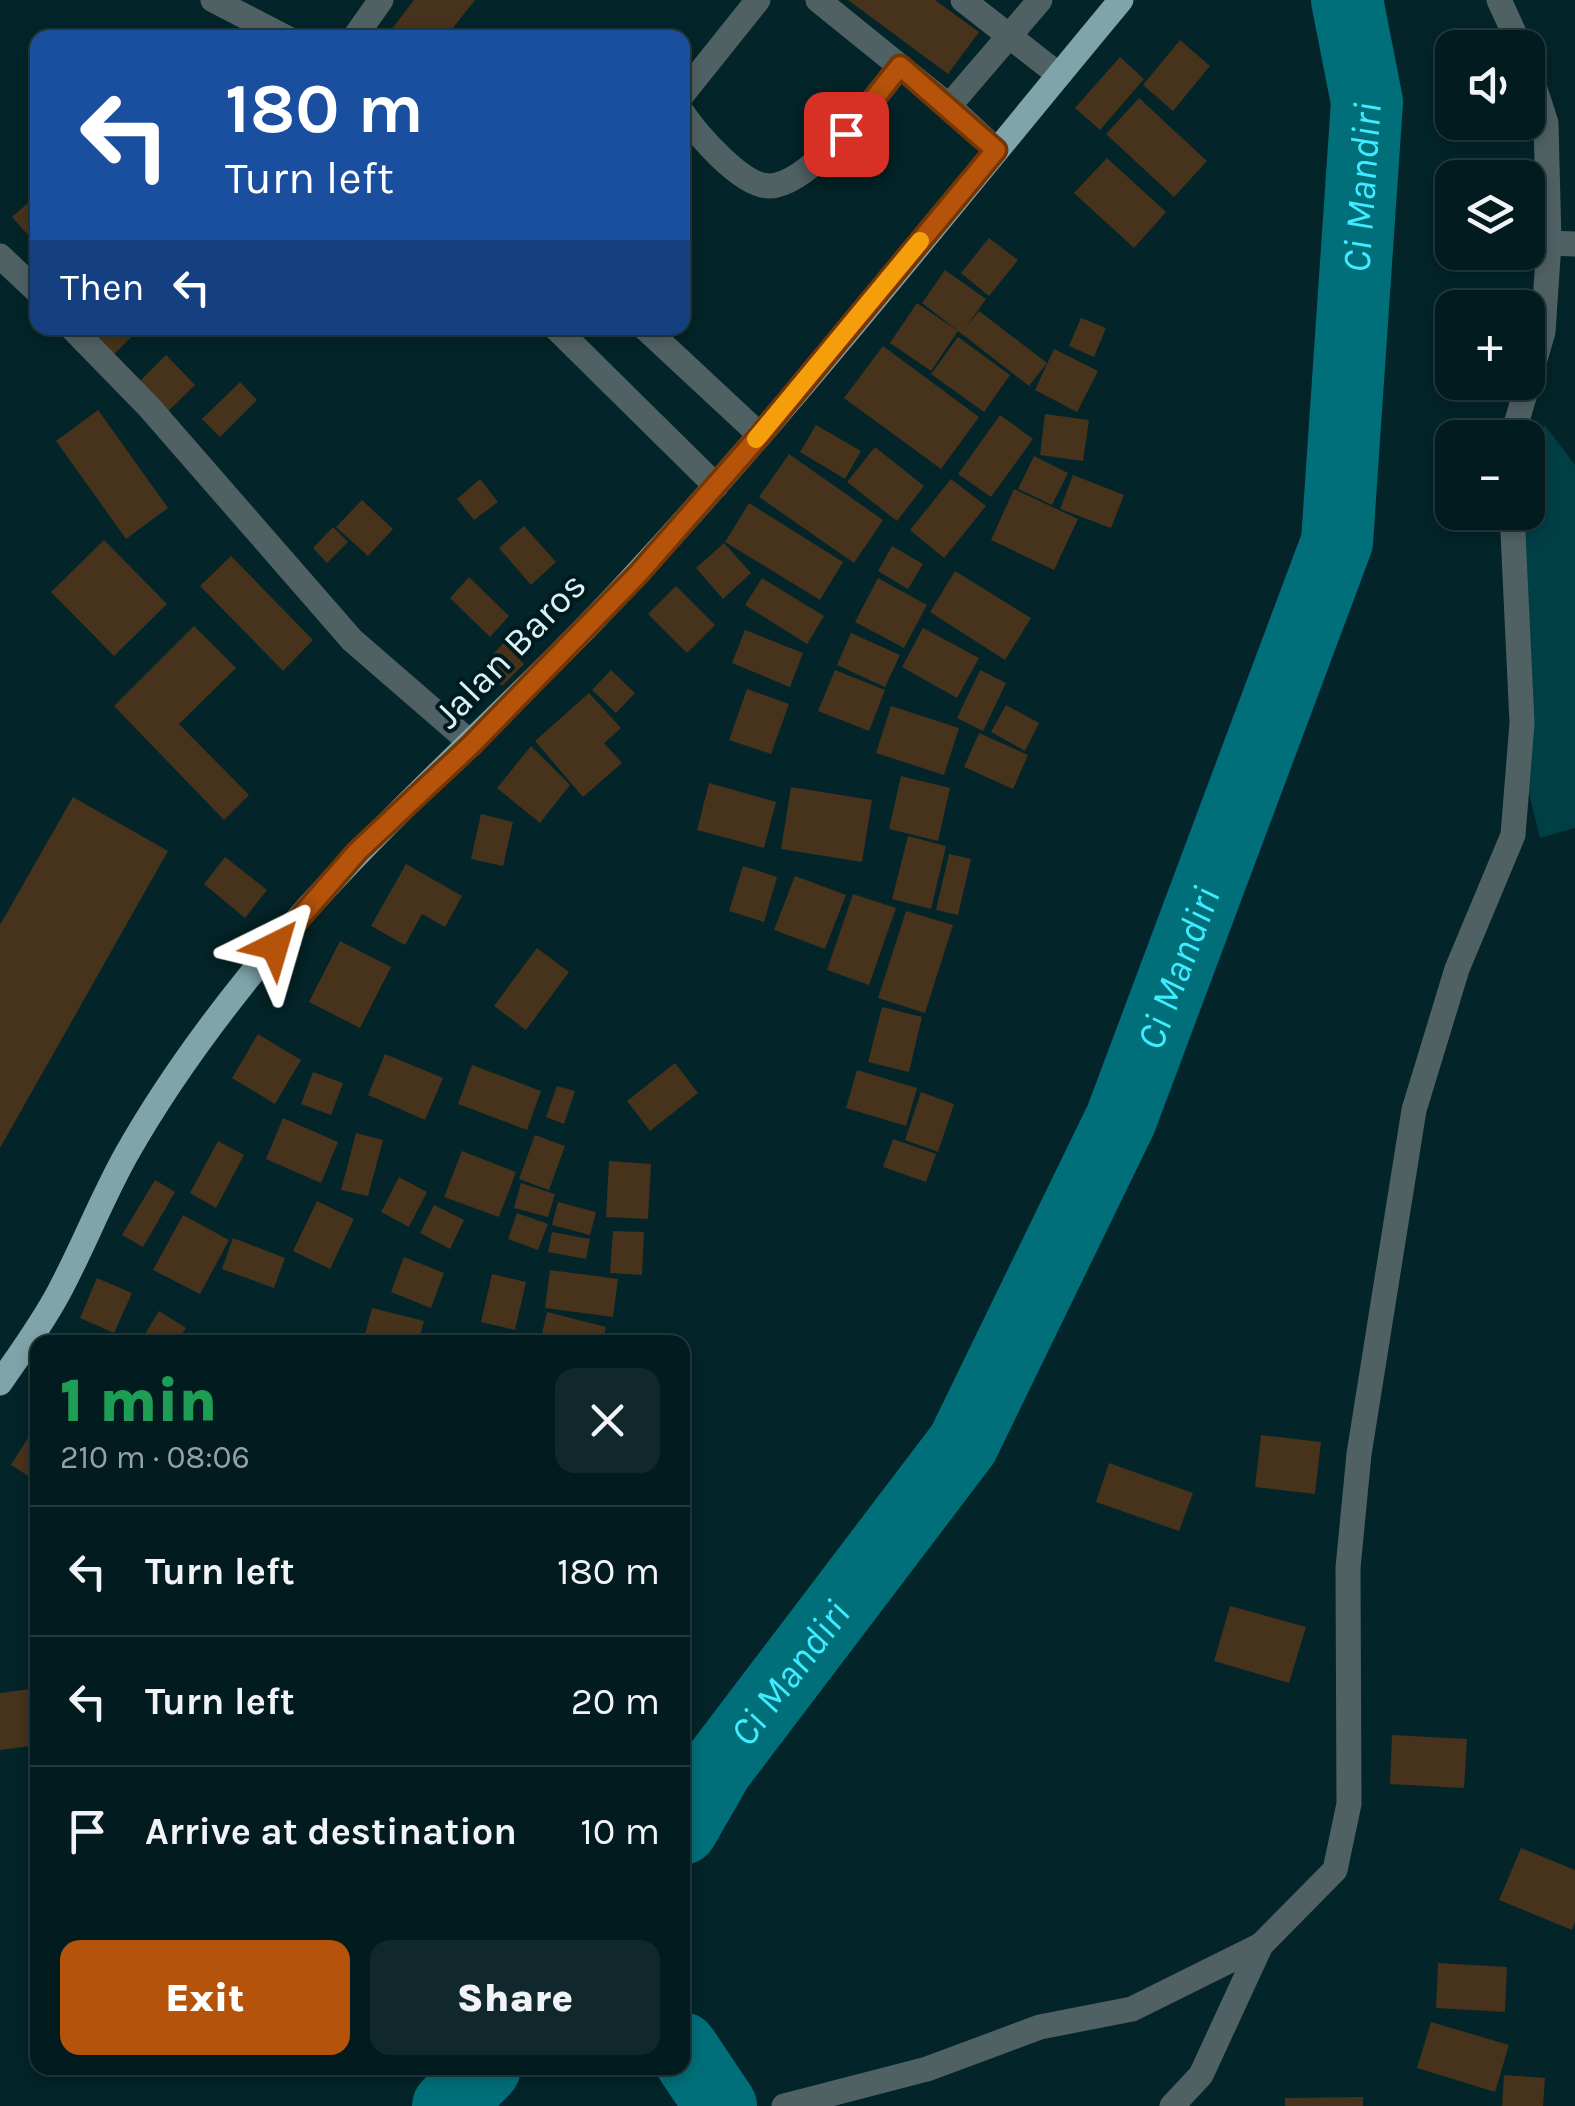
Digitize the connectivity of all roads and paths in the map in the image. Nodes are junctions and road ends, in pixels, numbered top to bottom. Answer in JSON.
{"nodes":[{"id":1,"x":213,"y":0,"type":"edge"},
{"id":2,"x":758,"y":0,"type":"edge"},
{"id":3,"x":818,"y":0,"type":"edge"},
{"id":4,"x":963,"y":0,"type":"edge"},
{"id":5,"x":1040,"y":0,"type":"edge"},
{"id":6,"x":1121,"y":0,"type":"edge"},
{"id":7,"x":1499,"y":0,"type":"edge"},
{"id":8,"x":370,"y":4,"type":"edge"},
{"id":9,"x":272,"y":30,"type":"edge"},
{"id":10,"x":358,"y":30,"type":"edge"},
{"id":11,"x":1513,"y":30,"type":"edge"},
{"id":12,"x":1010,"y":36,"type":"junction"},
{"id":13,"x":900,"y":66,"type":"junction"},
{"id":14,"x":1059,"y":74,"type":"junction"},
{"id":15,"x":690,"y":85,"type":"edge"},
{"id":16,"x":948,"y":106,"type":"junction"},
{"id":17,"x":1545,"y":120,"type":"edge"},
{"id":18,"x":690,"y":121,"type":"edge"},
{"id":19,"x":996,"y":150,"type":"junction"},
{"id":20,"x":1562,"y":244,"type":"edge"},
{"id":21,"x":0,"y":256,"type":"edge"},
{"id":22,"x":30,"y":284,"type":"edge"},
{"id":23,"x":79,"y":335,"type":"edge"},
{"id":24,"x":563,"y":335,"type":"edge"},
{"id":25,"x":653,"y":335,"type":"edge"},
{"id":26,"x":1517,"y":420,"type":"edge"},
{"id":27,"x":760,"y":435,"type":"junction"},
{"id":28,"x":716,"y":486,"type":"junction"},
{"id":29,"x":1513,"y":530,"type":"edge"},
{"id":30,"x":472,"y":744,"type":"junction"},
{"id":31,"x":31,"y":1335,"type":"edge"},
{"id":32,"x":30,"y":1337,"type":"edge"},
{"id":33,"x":0,"y":1383,"type":"edge"},
{"id":34,"x":1261,"y":1946,"type":"junction"},
{"id":35,"x":784,"y":2106,"type":"edge"},
{"id":36,"x":1172,"y":2106,"type":"edge"}],
"edges":[{"from":1,"to":9,"type":"street"},
{"from":2,"to":15,"type":"street"},
{"from":3,"to":13,"type":"street"},
{"from":4,"to":12,"type":"street"},
{"from":5,"to":12,"type":"street"},
{"from":6,"to":14,"type":"main road","name":"Jalan Baros"},
{"from":7,"to":11,"type":"street"},
{"from":8,"to":10,"type":"street"},
{"from":12,"to":14,"type":"street"},
{"from":12,"to":16,"type":"street"},
{"from":13,"to":16,"type":"street"},
{"from":13,"to":18,"type":"street"},
{"from":14,"to":19,"type":"main road","name":"Jalan Baros"},
{"from":16,"to":19,"type":"street"},
{"from":17,"to":20,"type":"street"},
{"from":19,"to":27,"type":"main road","name":"Jalan Baros"},
{"from":20,"to":26,"type":"street"},
{"from":21,"to":22,"type":"street"},
{"from":23,"to":30,"type":"street"},
{"from":24,"to":28,"type":"street"},
{"from":25,"to":27,"type":"street"},
{"from":27,"to":28,"type":"main road","name":"Jalan Baros"},
{"from":28,"to":30,"type":"main road","name":"Jalan Baros"},
{"from":29,"to":34,"type":"street"},
{"from":30,"to":31,"type":"main road","name":"Jalan Baros"},
{"from":32,"to":33,"type":"main road","name":"Jalan Baros"},
{"from":34,"to":35,"type":"street"},
{"from":34,"to":36,"type":"street"}]}
